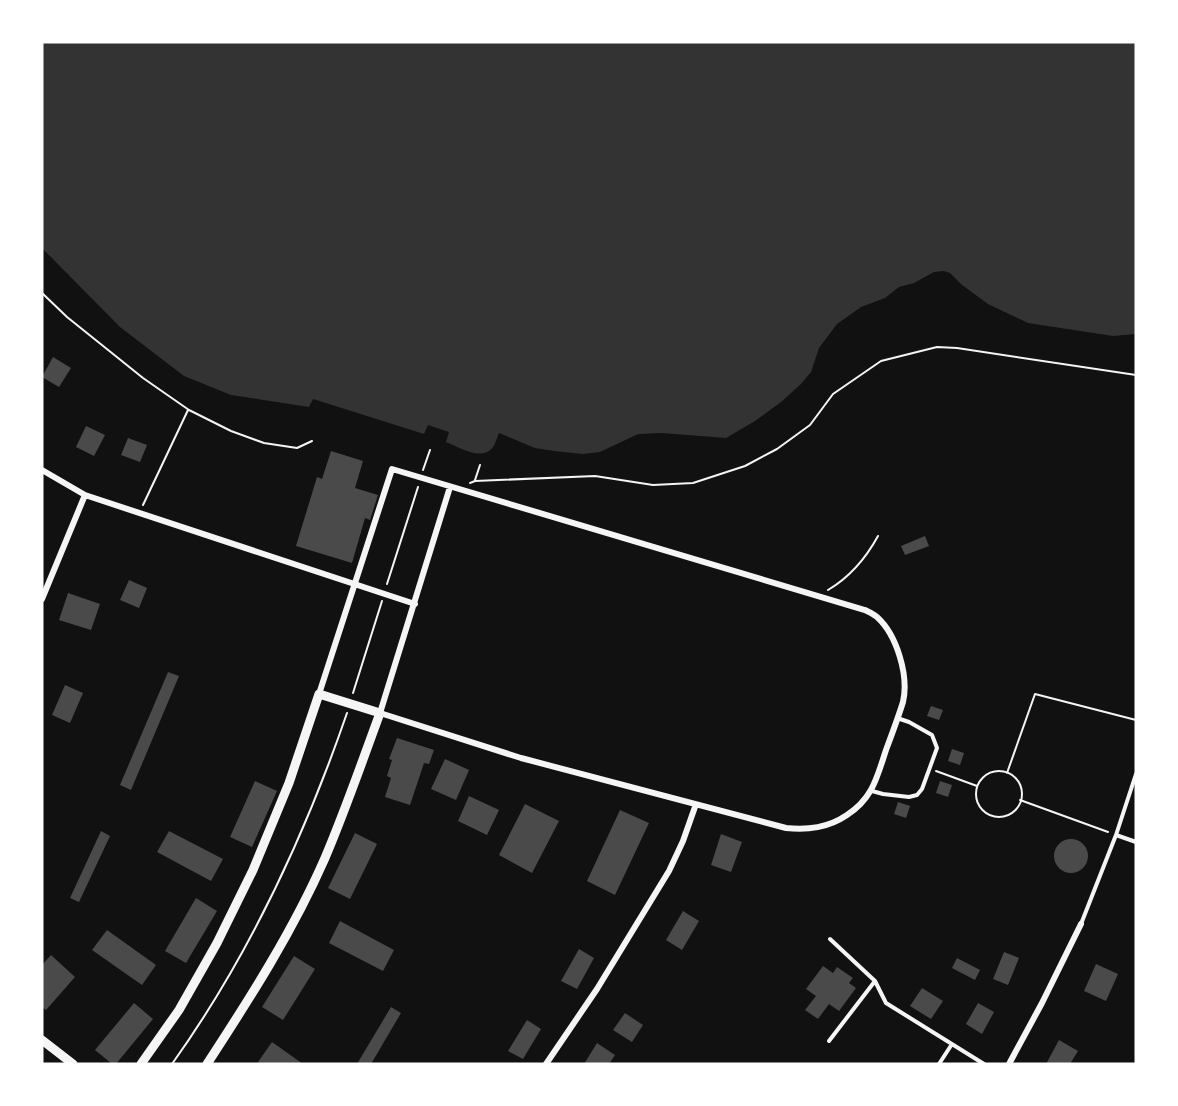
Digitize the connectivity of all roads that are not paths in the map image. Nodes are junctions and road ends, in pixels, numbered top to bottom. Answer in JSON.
{"nodes":[{"id":1,"x":42,"y":470,"type":"edge"},
{"id":2,"x":453,"y":488,"type":"junction"},
{"id":3,"x":85,"y":495,"type":"junction"},
{"id":4,"x":356,"y":584,"type":"junction"},
{"id":5,"x":42,"y":599,"type":"edge"},
{"id":6,"x":415,"y":604,"type":"junction"},
{"id":7,"x":319,"y":694,"type":"junction"},
{"id":8,"x":380,"y":713,"type":"junction"},
{"id":9,"x":897,"y":718,"type":"junction"},
{"id":10,"x":1136,"y":774,"type":"edge"},
{"id":11,"x":872,"y":791,"type":"junction"},
{"id":12,"x":696,"y":804,"type":"junction"},
{"id":13,"x":1116,"y":835,"type":"junction"},
{"id":14,"x":1136,"y":842,"type":"edge"},
{"id":15,"x":1081,"y":924,"type":"joint"},
{"id":16,"x":830,"y":939,"type":"dead end"},
{"id":17,"x":875,"y":981,"type":"junction"},
{"id":18,"x":42,"y":1040,"type":"edge"},
{"id":19,"x":829,"y":1041,"type":"dead end"},
{"id":20,"x":952,"y":1044,"type":"junction"},
{"id":21,"x":73,"y":1064,"type":"edge"},
{"id":22,"x":141,"y":1064,"type":"edge"},
{"id":23,"x":207,"y":1064,"type":"edge"},
{"id":24,"x":546,"y":1064,"type":"edge"},
{"id":25,"x":939,"y":1064,"type":"edge"},
{"id":26,"x":984,"y":1064,"type":"edge"},
{"id":27,"x":1009,"y":1064,"type":"edge"}],
"edges":[{"from":1,"to":3,"type":"street"},
{"from":2,"to":4,"type":"street"},
{"from":2,"to":6,"type":"street"},
{"from":2,"to":9,"type":"street"},
{"from":3,"to":4,"type":"street"},
{"from":3,"to":5,"type":"street"},
{"from":4,"to":6,"type":"street"},
{"from":4,"to":7,"type":"street"},
{"from":6,"to":8,"type":"street"},
{"from":7,"to":8,"type":"street"},
{"from":7,"to":22,"type":"street"},
{"from":8,"to":12,"type":"street"},
{"from":8,"to":23,"type":"street"},
{"from":9,"to":11,"type":"street"},
{"from":9,"to":11,"type":"lane"},
{"from":10,"to":13,"type":"lane"},
{"from":11,"to":12,"type":"street"},
{"from":12,"to":24,"type":"street"},
{"from":13,"to":14,"type":"lane"},
{"from":13,"to":15,"type":"lane"},
{"from":15,"to":27,"type":"street"},
{"from":16,"to":17,"type":"lane"},
{"from":17,"to":19,"type":"lane"},
{"from":17,"to":20,"type":"lane"},
{"from":18,"to":21,"type":"street"},
{"from":20,"to":25,"type":"lane"},
{"from":20,"to":26,"type":"lane"}]}
